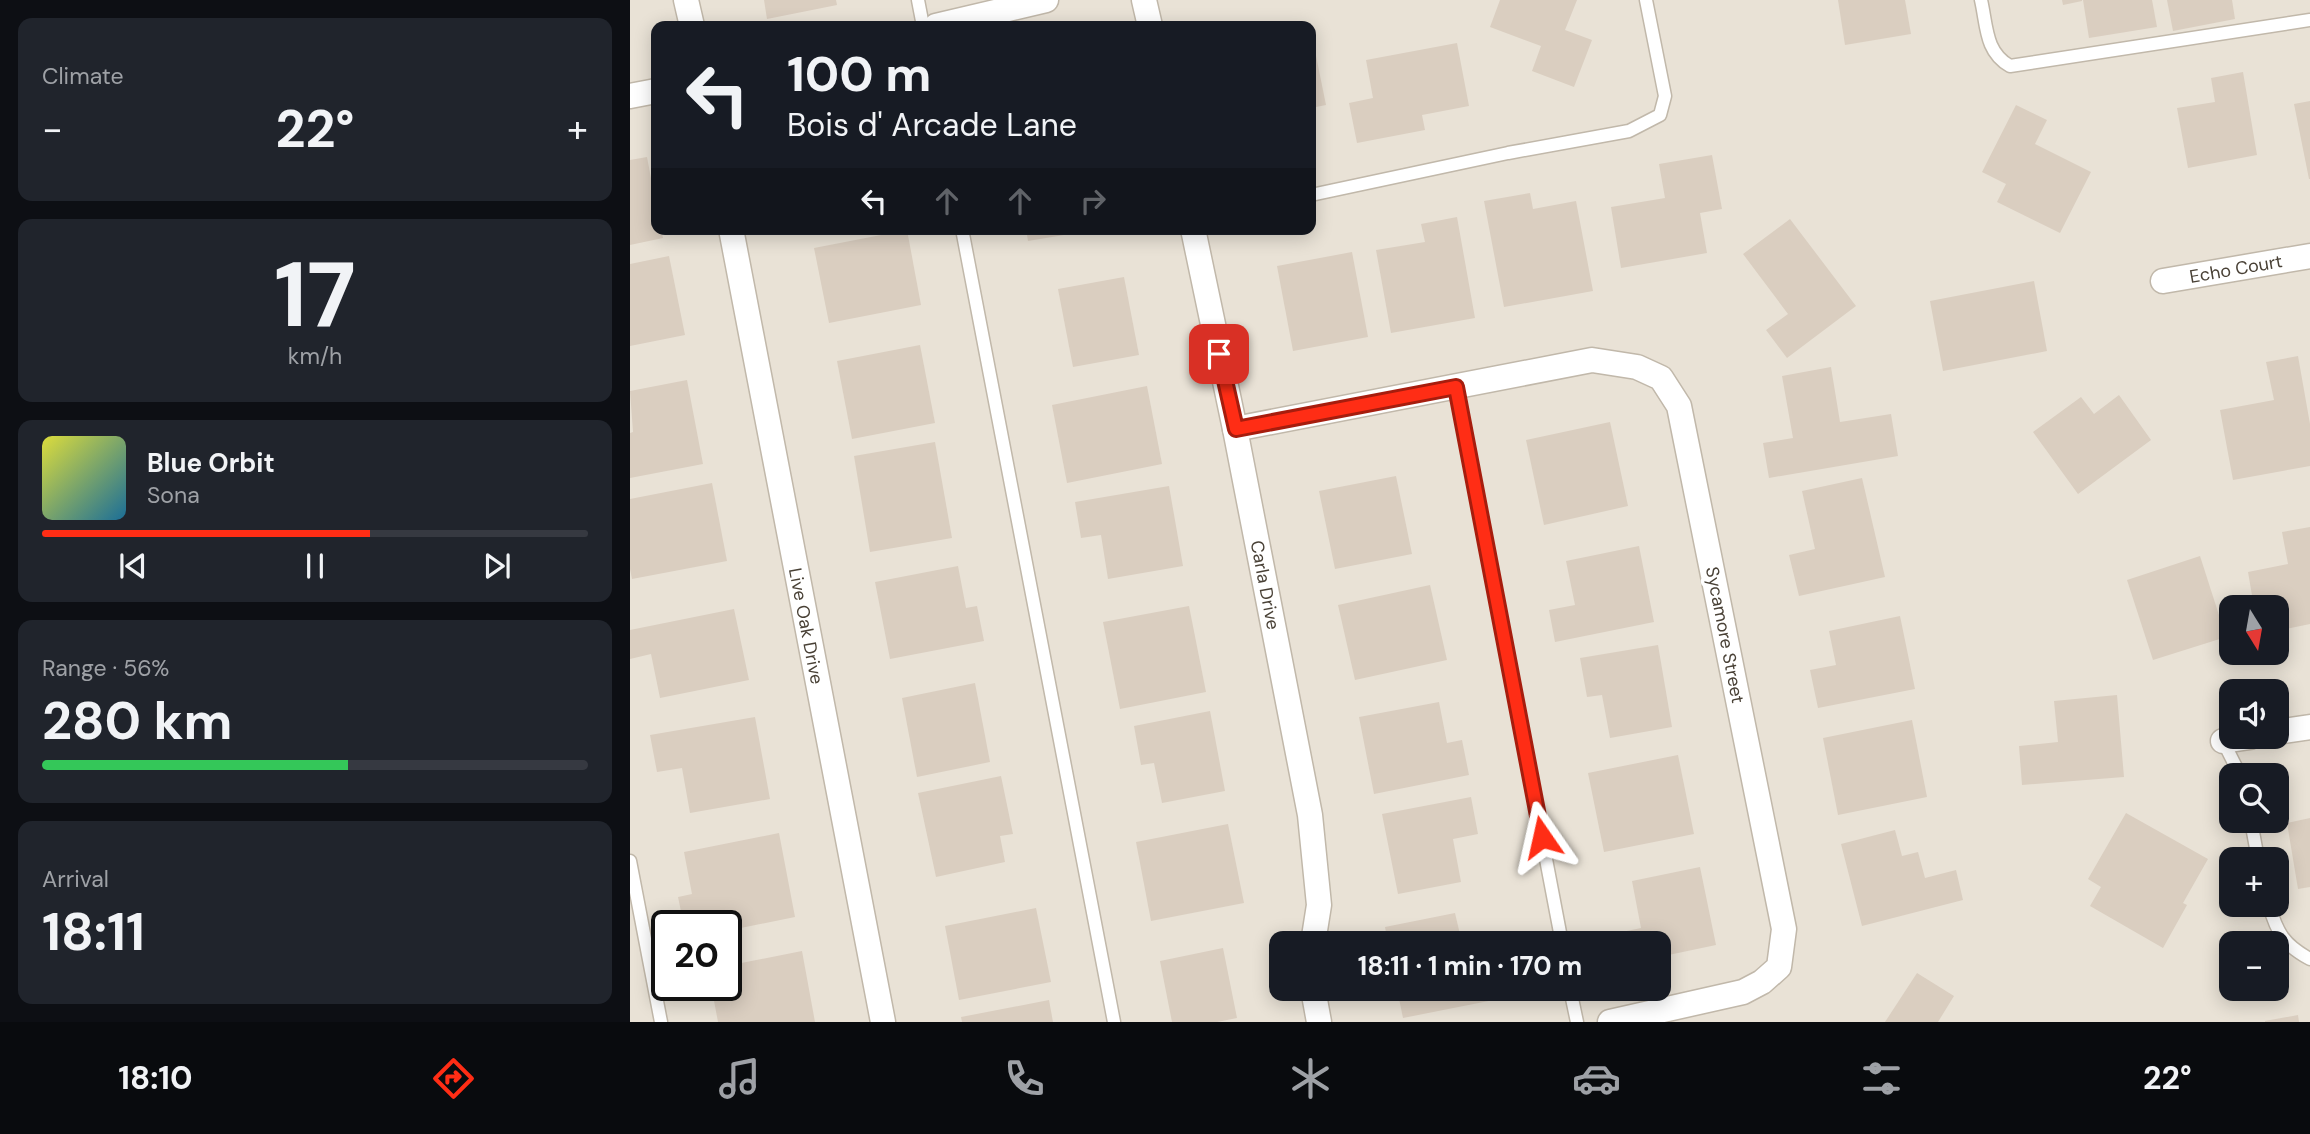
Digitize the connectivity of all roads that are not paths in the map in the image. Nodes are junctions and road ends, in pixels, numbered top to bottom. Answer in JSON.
{"nodes":[{"id":1,"x":687,"y":0,"type":"edge"},
{"id":2,"x":918,"y":0,"type":"edge"},
{"id":3,"x":1046,"y":0,"type":"edge"},
{"id":4,"x":1144,"y":0,"type":"edge"},
{"id":5,"x":1646,"y":0,"type":"edge"},
{"id":6,"x":1981,"y":0,"type":"edge"},
{"id":7,"x":2310,"y":20,"type":"edge"},
{"id":8,"x":691,"y":21,"type":"edge"},
{"id":9,"x":922,"y":21,"type":"edge"},
{"id":10,"x":957,"y":21,"type":"edge"},
{"id":11,"x":1149,"y":21,"type":"edge"},
{"id":12,"x":651,"y":92,"type":"edge"},
{"id":13,"x":630,"y":96,"type":"edge"},
{"id":14,"x":1316,"y":194,"type":"edge"},
{"id":15,"x":732,"y":235,"type":"edge"},
{"id":16,"x":963,"y":235,"type":"edge"},
{"id":17,"x":1194,"y":235,"type":"edge"},
{"id":18,"x":2310,"y":256,"type":"edge"},
{"id":19,"x":2162,"y":281,"type":"dead end"},
{"id":20,"x":1456,"y":387,"type":"junction"},
{"id":21,"x":1236,"y":429,"type":"junction"},
{"id":22,"x":2310,"y":727,"type":"edge"},
{"id":23,"x":2289,"y":730,"type":"edge"},
{"id":24,"x":630,"y":861,"type":"edge"},
{"id":25,"x":2273,"y":917,"type":"edge"},
{"id":26,"x":1315,"y":931,"type":"edge"},
{"id":27,"x":1560,"y":931,"type":"edge"},
{"id":28,"x":2310,"y":959,"type":"edge"},
{"id":29,"x":1315,"y":1001,"type":"edge"},
{"id":30,"x":1573,"y":1001,"type":"edge"},
{"id":31,"x":661,"y":1022,"type":"edge"},
{"id":32,"x":883,"y":1022,"type":"edge"},
{"id":33,"x":1114,"y":1022,"type":"edge"},
{"id":34,"x":1319,"y":1022,"type":"edge"},
{"id":35,"x":1577,"y":1022,"type":"edge"},
{"id":36,"x":1610,"y":1022,"type":"edge"}],
"edges":[{"from":1,"to":8,"type":"street"},
{"from":2,"to":9,"type":"lane"},
{"from":3,"to":10,"type":"street"},
{"from":4,"to":11,"type":"street"},
{"from":5,"to":14,"type":"lane"},
{"from":6,"to":7,"type":"lane"},
{"from":12,"to":13,"type":"street"},
{"from":15,"to":32,"type":"street","name":"Live Oak Drive"},
{"from":16,"to":33,"type":"lane"},
{"from":17,"to":21,"type":"street","name":"Carla Drive"},
{"from":18,"to":19,"type":"street","name":"Echo Court"},
{"from":20,"to":21,"type":"street"},
{"from":20,"to":27,"type":"lane"},
{"from":20,"to":36,"type":"street","name":"Sycamore Street"},
{"from":21,"to":26,"type":"street","name":"Carla Drive"},
{"from":22,"to":23,"type":"street"},
{"from":24,"to":31,"type":"lane"},
{"from":25,"to":28,"type":"lane"},
{"from":29,"to":34,"type":"street"},
{"from":30,"to":35,"type":"lane"}]}
